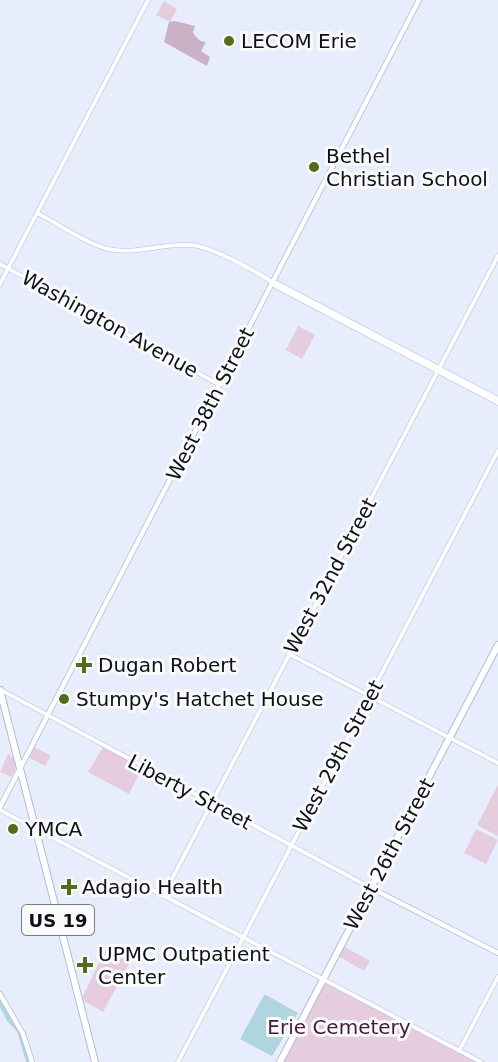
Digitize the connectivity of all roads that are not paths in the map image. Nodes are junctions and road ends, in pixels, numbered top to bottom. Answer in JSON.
{"nodes":[{"id":1,"x":148,"y":0,"type":"edge"},
{"id":2,"x":419,"y":0,"type":"edge"},
{"id":3,"x":37,"y":213,"type":"junction"},
{"id":4,"x":498,"y":256,"type":"edge"},
{"id":5,"x":0,"y":264,"type":"edge"},
{"id":6,"x":8,"y":268,"type":"junction"},
{"id":7,"x":274,"y":283,"type":"junction"},
{"id":8,"x":0,"y":284,"type":"edge"},
{"id":9,"x":438,"y":370,"type":"junction"},
{"id":10,"x":220,"y":385,"type":"junction"},
{"id":11,"x":498,"y":401,"type":"edge"},
{"id":12,"x":498,"y":451,"type":"edge"},
{"id":13,"x":498,"y":645,"type":"edge"},
{"id":14,"x":290,"y":654,"type":"junction"},
{"id":15,"x":0,"y":690,"type":"edge"},
{"id":16,"x":370,"y":696,"type":"junction"},
{"id":17,"x":47,"y":715,"type":"junction"},
{"id":18,"x":450,"y":738,"type":"junction"},
{"id":19,"x":498,"y":763,"type":"edge"},
{"id":20,"x":20,"y":768,"type":"junction"},
{"id":21,"x":211,"y":803,"type":"junction"},
{"id":22,"x":0,"y":809,"type":"edge"},
{"id":23,"x":35,"y":829,"type":"junction"},
{"id":24,"x":291,"y":846,"type":"junction"},
{"id":25,"x":371,"y":888,"type":"junction"},
{"id":26,"x":163,"y":896,"type":"junction"},
{"id":27,"x":243,"y":938,"type":"junction"},
{"id":28,"x":498,"y":954,"type":"edge"},
{"id":29,"x":498,"y":977,"type":"edge"},
{"id":30,"x":323,"y":980,"type":"junction"},
{"id":31,"x":0,"y":994,"type":"edge"},
{"id":32,"x":459,"y":1051,"type":"junction"},
{"id":33,"x":32,"y":1062,"type":"edge"},
{"id":34,"x":94,"y":1062,"type":"edge"},
{"id":35,"x":178,"y":1062,"type":"edge"},
{"id":36,"x":280,"y":1062,"type":"edge"},
{"id":37,"x":481,"y":1062,"type":"edge"}],
"edges":[{"from":1,"to":3,"type":"street"},
{"from":2,"to":7,"type":"main road","name":"West 38th Street"},
{"from":3,"to":6,"type":"street"},
{"from":3,"to":7,"type":"street"},
{"from":4,"to":9,"type":"street","name":"West 32nd Street"},
{"from":5,"to":6,"type":"street","name":"Washington Avenue"},
{"from":6,"to":8,"type":"street"},
{"from":6,"to":10,"type":"street","name":"Washington Avenue"},
{"from":7,"to":9,"type":"street"},
{"from":7,"to":10,"type":"main road","name":"West 38th Street"},
{"from":9,"to":11,"type":"street"},
{"from":9,"to":14,"type":"street","name":"West 32nd Street"},
{"from":10,"to":17,"type":"main road","name":"West 38th Street"},
{"from":12,"to":16,"type":"street","name":"West 29th Street"},
{"from":13,"to":18,"type":"main road","name":"West 26th Street"},
{"from":14,"to":16,"type":"street"},
{"from":14,"to":21,"type":"street","name":"West 32nd Street"},
{"from":15,"to":17,"type":"street","name":"Liberty Street"},
{"from":15,"to":20,"type":"main road","number":"US 19"},
{"from":16,"to":18,"type":"street"},
{"from":16,"to":24,"type":"street","name":"West 29th Street"},
{"from":17,"to":20,"type":"main road","name":"West 38th Street"},
{"from":17,"to":21,"type":"street","name":"Liberty Street"},
{"from":18,"to":19,"type":"street"},
{"from":18,"to":25,"type":"main road","name":"West 26th Street"},
{"from":20,"to":22,"type":"main road","name":"West 38th Street"},
{"from":20,"to":23,"type":"main road","number":"US 19"},
{"from":21,"to":24,"type":"street","name":"Liberty Street"},
{"from":21,"to":26,"type":"street","name":"West 32nd Street"},
{"from":22,"to":23,"type":"street"},
{"from":23,"to":26,"type":"street"},
{"from":23,"to":34,"type":"main road","number":"US 19"},
{"from":24,"to":25,"type":"street","name":"Liberty Street"},
{"from":24,"to":27,"type":"street","name":"West 29th Street"},
{"from":25,"to":28,"type":"main road","name":"Liberty Street"},
{"from":25,"to":30,"type":"main road","name":"West 26th Street"},
{"from":26,"to":27,"type":"street"},
{"from":27,"to":30,"type":"street"},
{"from":27,"to":35,"type":"street","name":"West 29th Street"},
{"from":29,"to":32,"type":"street"},
{"from":30,"to":32,"type":"street"},
{"from":30,"to":36,"type":"main road","name":"West 26th Street"},
{"from":31,"to":33,"type":"main road"},
{"from":32,"to":37,"type":"street"}]}
